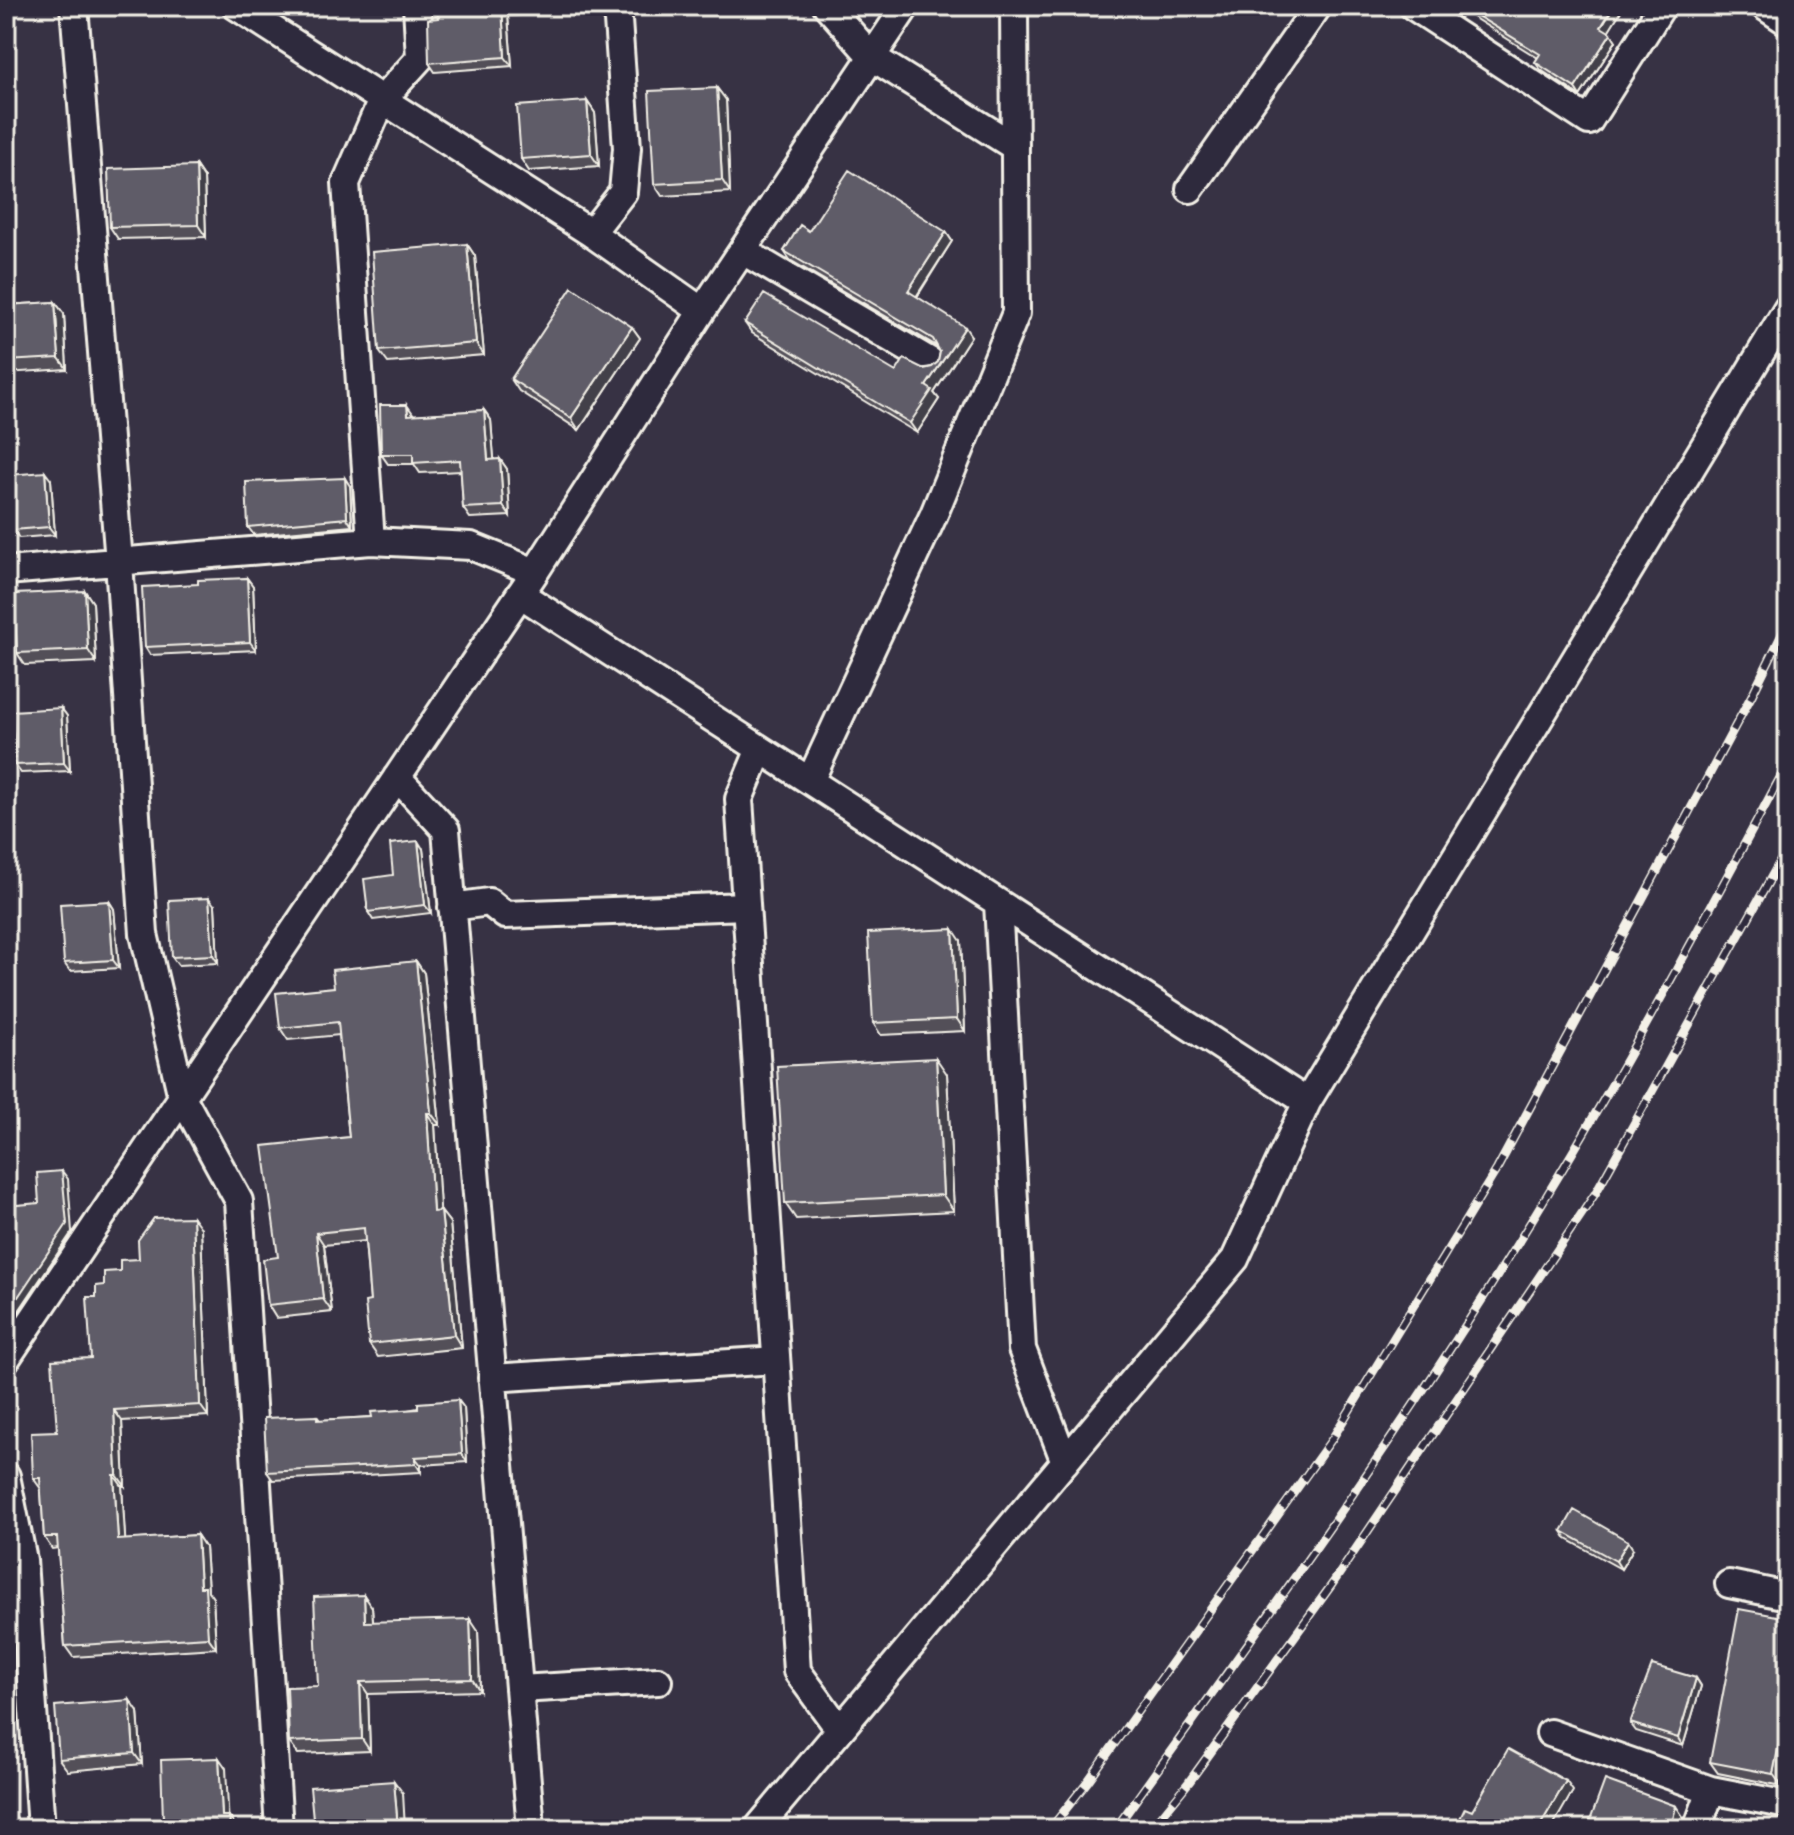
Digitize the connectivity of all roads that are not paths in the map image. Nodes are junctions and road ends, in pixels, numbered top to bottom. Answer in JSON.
{"nodes":[{"id":1,"x":74,"y":6,"type":"edge"},
{"id":2,"x":236,"y":6,"type":"edge"},
{"id":3,"x":417,"y":6,"type":"edge"},
{"id":4,"x":617,"y":6,"type":"edge"},
{"id":5,"x":827,"y":6,"type":"edge"},
{"id":6,"x":906,"y":6,"type":"edge"},
{"id":7,"x":1014,"y":6,"type":"edge"},
{"id":8,"x":1318,"y":6,"type":"edge"},
{"id":9,"x":1413,"y":6,"type":"edge"},
{"id":10,"x":1662,"y":6,"type":"edge"},
{"id":11,"x":1764,"y":6,"type":"edge"},
{"id":12,"x":1788,"y":22,"type":"edge"},
{"id":13,"x":872,"y":57,"type":"junction"},
{"id":14,"x":382,"y":100,"type":"junction"},
{"id":15,"x":1015,"y":147,"type":"junction"},
{"id":16,"x":1190,"y":189,"type":"dead end"},
{"id":17,"x":591,"y":233,"type":"junction"},
{"id":18,"x":743,"y":251,"type":"junction"},
{"id":19,"x":1788,"y":308,"type":"edge"},
{"id":20,"x":702,"y":311,"type":"junction"},
{"id":21,"x":931,"y":362,"type":"dead end"},
{"id":22,"x":371,"y":541,"type":"junction"},
{"id":23,"x":119,"y":562,"type":"junction"},
{"id":24,"x":6,"y":571,"type":"edge"},
{"id":25,"x":527,"y":583,"type":"junction"},
{"id":26,"x":760,"y":749,"type":"junction"},
{"id":27,"x":397,"y":777,"type":"junction"},
{"id":28,"x":810,"y":781,"type":"junction"},
{"id":29,"x":998,"y":903,"type":"junction"},
{"id":30,"x":746,"y":906,"type":"junction"},
{"id":31,"x":452,"y":907,"type":"junction"},
{"id":32,"x":182,"y":1097,"type":"junction"},
{"id":33,"x":1307,"y":1102,"type":"junction"},
{"id":34,"x":6,"y":1359,"type":"edge"},
{"id":35,"x":776,"y":1360,"type":"junction"},
{"id":36,"x":492,"y":1378,"type":"junction"},
{"id":37,"x":1065,"y":1462,"type":"junction"},
{"id":38,"x":6,"y":1476,"type":"edge"},
{"id":39,"x":1729,"y":1584,"type":"dead end"},
{"id":40,"x":1788,"y":1596,"type":"edge"},
{"id":41,"x":658,"y":1681,"type":"dead end"},
{"id":42,"x":519,"y":1689,"type":"junction"},
{"id":43,"x":840,"y":1730,"type":"junction"},
{"id":44,"x":1550,"y":1733,"type":"dead end"},
{"id":45,"x":1711,"y":1790,"type":"junction"},
{"id":46,"x":1788,"y":1805,"type":"edge"},
{"id":47,"x":41,"y":1829,"type":"edge"},
{"id":48,"x":279,"y":1829,"type":"edge"},
{"id":49,"x":531,"y":1829,"type":"edge"},
{"id":50,"x":757,"y":1829,"type":"edge"},
{"id":51,"x":1697,"y":1829,"type":"edge"}],
"edges":[{"from":1,"to":23,"type":"street"},
{"from":2,"to":14,"type":"street"},
{"from":3,"to":14,"type":"street"},
{"from":4,"to":17,"type":"street"},
{"from":5,"to":13,"type":"street"},
{"from":6,"to":13,"type":"street"},
{"from":7,"to":15,"type":"street"},
{"from":8,"to":16,"type":"street"},
{"from":9,"to":10,"type":"street"},
{"from":11,"to":12,"type":"street"},
{"from":13,"to":15,"type":"street"},
{"from":13,"to":18,"type":"street"},
{"from":14,"to":17,"type":"street"},
{"from":14,"to":22,"type":"street"},
{"from":15,"to":28,"type":"street"},
{"from":17,"to":20,"type":"street"},
{"from":18,"to":20,"type":"street"},
{"from":18,"to":21,"type":"street"},
{"from":19,"to":33,"type":"street"},
{"from":20,"to":25,"type":"street"},
{"from":22,"to":23,"type":"street"},
{"from":22,"to":25,"type":"street"},
{"from":23,"to":24,"type":"street"},
{"from":23,"to":32,"type":"street"},
{"from":25,"to":26,"type":"street"},
{"from":25,"to":27,"type":"street"},
{"from":26,"to":28,"type":"street"},
{"from":26,"to":30,"type":"street"},
{"from":27,"to":31,"type":"street"},
{"from":27,"to":32,"type":"street"},
{"from":28,"to":29,"type":"street"},
{"from":29,"to":33,"type":"street"},
{"from":29,"to":37,"type":"street"},
{"from":30,"to":31,"type":"street"},
{"from":30,"to":35,"type":"street"},
{"from":31,"to":36,"type":"street"},
{"from":32,"to":34,"type":"street"},
{"from":32,"to":48,"type":"street"},
{"from":33,"to":37,"type":"street"},
{"from":35,"to":36,"type":"street"},
{"from":35,"to":43,"type":"street"},
{"from":36,"to":42,"type":"street"},
{"from":37,"to":43,"type":"street"},
{"from":38,"to":47,"type":"street"},
{"from":39,"to":40,"type":"street"},
{"from":41,"to":42,"type":"street"},
{"from":42,"to":49,"type":"street"},
{"from":43,"to":50,"type":"street"},
{"from":44,"to":45,"type":"street"},
{"from":45,"to":46,"type":"street"},
{"from":45,"to":51,"type":"street"}]}
